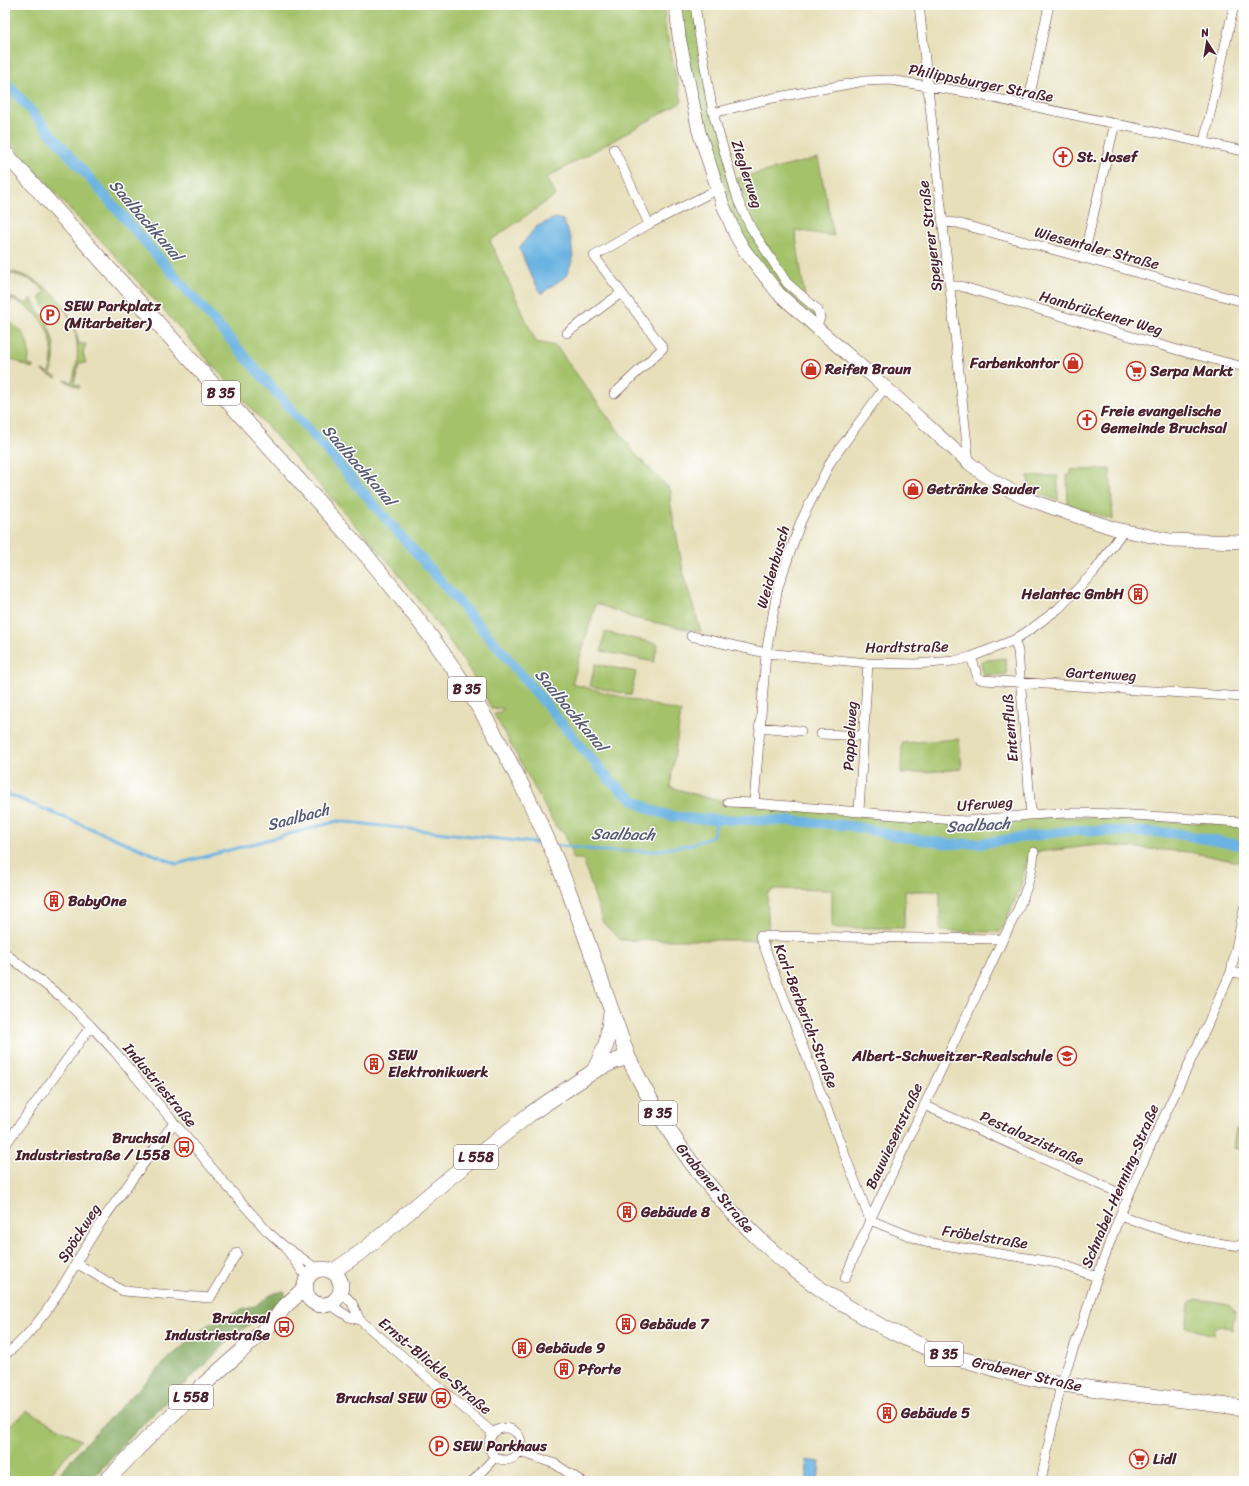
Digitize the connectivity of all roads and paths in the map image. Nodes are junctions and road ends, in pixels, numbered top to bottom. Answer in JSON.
{"nodes":[{"id":1,"x":676,"y":5,"type":"edge"},
{"id":2,"x":695,"y":5,"type":"edge"},
{"id":3,"x":919,"y":5,"type":"edge"},
{"id":4,"x":1049,"y":5,"type":"edge"},
{"id":5,"x":1234,"y":5,"type":"edge"},
{"id":6,"x":928,"y":85,"type":"junction"},
{"id":7,"x":1028,"y":104,"type":"junction"},
{"id":8,"x":713,"y":112,"type":"junction"},
{"id":9,"x":1115,"y":123,"type":"junction"},
{"id":10,"x":1204,"y":142,"type":"junction"},
{"id":11,"x":614,"y":149,"type":"dead end"},
{"id":12,"x":1244,"y":150,"type":"edge"},
{"id":13,"x":5,"y":153,"type":"edge"},
{"id":14,"x":718,"y":189,"type":"junction"},
{"id":15,"x":943,"y":222,"type":"junction"},
{"id":16,"x":649,"y":224,"type":"junction"},
{"id":17,"x":1083,"y":259,"type":"junction"},
{"id":18,"x":950,"y":286,"type":"junction"},
{"id":19,"x":621,"y":293,"type":"junction"},
{"id":20,"x":1244,"y":302,"type":"edge"},
{"id":21,"x":816,"y":327,"type":"junction"},
{"id":22,"x":567,"y":333,"type":"dead end"},
{"id":23,"x":1244,"y":367,"type":"edge"},
{"id":24,"x":885,"y":387,"type":"junction"},
{"id":25,"x":614,"y":394,"type":"dead end"},
{"id":26,"x":969,"y":463,"type":"junction"},
{"id":27,"x":1123,"y":531,"type":"junction"},
{"id":28,"x":1244,"y":542,"type":"edge"},
{"id":29,"x":691,"y":636,"type":"dead end"},
{"id":30,"x":1014,"y":640,"type":"junction"},
{"id":31,"x":766,"y":653,"type":"junction"},
{"id":32,"x":971,"y":657,"type":"junction"},
{"id":33,"x":868,"y":663,"type":"junction"},
{"id":34,"x":1020,"y":683,"type":"junction"},
{"id":35,"x":1244,"y":697,"type":"edge"},
{"id":36,"x":759,"y":728,"type":"junction"},
{"id":37,"x":801,"y":731,"type":"dead end"},
{"id":38,"x":821,"y":734,"type":"dead end"},
{"id":39,"x":864,"y":736,"type":"junction"},
{"id":40,"x":728,"y":802,"type":"dead end"},
{"id":41,"x":754,"y":803,"type":"junction"},
{"id":42,"x":860,"y":811,"type":"junction"},
{"id":43,"x":1031,"y":814,"type":"junction"},
{"id":44,"x":1244,"y":822,"type":"edge"},
{"id":45,"x":1034,"y":852,"type":"dead end"},
{"id":46,"x":1244,"y":909,"type":"edge"},
{"id":47,"x":1003,"y":939,"type":"junction"},
{"id":48,"x":5,"y":953,"type":"edge"},
{"id":49,"x":1231,"y":972,"type":"junction"},
{"id":50,"x":1244,"y":974,"type":"edge"},
{"id":51,"x":611,"y":1011,"type":"junction"},
{"id":52,"x":91,"y":1026,"type":"junction"},
{"id":53,"x":628,"y":1057,"type":"junction"},
{"id":54,"x":594,"y":1071,"type":"junction"},
{"id":55,"x":924,"y":1105,"type":"junction"},
{"id":56,"x":174,"y":1123,"type":"junction"},
{"id":57,"x":5,"y":1145,"type":"edge"},
{"id":58,"x":1128,"y":1197,"type":"junction"},
{"id":59,"x":1120,"y":1215,"type":"junction"},
{"id":60,"x":870,"y":1220,"type":"junction"},
{"id":61,"x":284,"y":1246,"type":"junction"},
{"id":62,"x":1244,"y":1246,"type":"edge"},
{"id":63,"x":237,"y":1254,"type":"dead end"},
{"id":64,"x":76,"y":1263,"type":"junction"},
{"id":65,"x":1097,"y":1276,"type":"junction"},
{"id":66,"x":846,"y":1278,"type":"dead end"},
{"id":67,"x":322,"y":1283,"type":"junction"},
{"id":68,"x":330,"y":1304,"type":"joint"},
{"id":69,"x":360,"y":1320,"type":"junction"},
{"id":70,"x":5,"y":1355,"type":"edge"},
{"id":71,"x":1061,"y":1384,"type":"junction"},
{"id":72,"x":1244,"y":1408,"type":"edge"},
{"id":73,"x":493,"y":1433,"type":"junction"},
{"id":74,"x":519,"y":1452,"type":"junction"},
{"id":75,"x":495,"y":1457,"type":"junction"},
{"id":76,"x":106,"y":1481,"type":"edge"},
{"id":77,"x":473,"y":1481,"type":"edge"},
{"id":78,"x":581,"y":1481,"type":"edge"},
{"id":79,"x":1042,"y":1481,"type":"edge"}],
"edges":[{"from":1,"to":14,"type":"main road"},
{"from":2,"to":8,"type":"street","name":"Zieglerweg"},
{"from":3,"to":6,"type":"street","name":"Speyerer Straße"},
{"from":4,"to":7,"type":"street"},
{"from":5,"to":10,"type":"street"},
{"from":6,"to":7,"type":"street","name":"Philippsburger Straße"},
{"from":6,"to":8,"type":"street","name":"Philippsburger Straße"},
{"from":6,"to":15,"type":"street","name":"Speyerer Straße"},
{"from":7,"to":9,"type":"street","name":"Philippsburger Straße"},
{"from":8,"to":21,"type":"street","name":"Zieglerweg"},
{"from":9,"to":10,"type":"street","name":"Philippsburger Straße"},
{"from":9,"to":17,"type":"street"},
{"from":10,"to":12,"type":"street","name":"Philippsburger Straße"},
{"from":11,"to":16,"type":"street"},
{"from":13,"to":51,"type":"main road","name":"Grabener Straße","number":"B 35"},
{"from":14,"to":16,"type":"street"},
{"from":14,"to":21,"type":"main road"},
{"from":15,"to":17,"type":"street","name":"Wiesentaler Straße"},
{"from":15,"to":18,"type":"street","name":"Speyerer Straße"},
{"from":16,"to":19,"type":"street"},
{"from":17,"to":20,"type":"street","name":"Wiesentaler Straße"},
{"from":18,"to":23,"type":"street","name":"Hambrückener Weg"},
{"from":18,"to":26,"type":"street","name":"Speyerer Straße"},
{"from":19,"to":22,"type":"street"},
{"from":19,"to":25,"type":"street"},
{"from":21,"to":24,"type":"main road"},
{"from":24,"to":26,"type":"main road"},
{"from":24,"to":31,"type":"street","name":"Weidenbusch"},
{"from":26,"to":27,"type":"main road"},
{"from":27,"to":28,"type":"main road"},
{"from":27,"to":30,"type":"street","name":"Hardtstraße"},
{"from":29,"to":31,"type":"street","name":"Hardtstraße"},
{"from":30,"to":32,"type":"street","name":"Hardtstraße"},
{"from":30,"to":34,"type":"street","name":"Entenfluß"},
{"from":31,"to":33,"type":"street","name":"Hardtstraße"},
{"from":31,"to":36,"type":"street","name":"Weidenbusch"},
{"from":32,"to":33,"type":"street","name":"Hardtstraße"},
{"from":32,"to":34,"type":"street","name":"Gartenweg"},
{"from":33,"to":39,"type":"street","name":"Pappelweg"},
{"from":34,"to":35,"type":"street","name":"Gartenweg"},
{"from":34,"to":43,"type":"street","name":"Entenfluß"},
{"from":36,"to":37,"type":"street"},
{"from":36,"to":41,"type":"street","name":"Weidenbusch"},
{"from":38,"to":39,"type":"street"},
{"from":39,"to":42,"type":"street","name":"Pappelweg"},
{"from":40,"to":41,"type":"street","name":"Uferweg"},
{"from":41,"to":42,"type":"street","name":"Uferweg"},
{"from":42,"to":43,"type":"street","name":"Uferweg"},
{"from":43,"to":44,"type":"street","name":"Uferweg"},
{"from":45,"to":47,"type":"street","name":"Bauwiesenstraße"},
{"from":46,"to":49,"type":"street","name":"Schnabel-Henning-Straße"},
{"from":47,"to":55,"type":"street","name":"Bauwiesenstraße"},
{"from":47,"to":60,"type":"street","name":"Karl-Berberich-Straße"},
{"from":48,"to":52,"type":"street","name":"Industriestraße"},
{"from":49,"to":50,"type":"street"},
{"from":49,"to":58,"type":"street","name":"Schnabel-Henning-Straße"},
{"from":51,"to":53,"type":"main road","name":"Grabener Straße","number":"B 35"},
{"from":51,"to":54,"type":"main road","number":"B 35"},
{"from":52,"to":56,"type":"street","name":"Industriestraße"},
{"from":52,"to":57,"type":"street"},
{"from":53,"to":54,"type":"main road","number":"L 558"},
{"from":53,"to":71,"type":"main road","name":"Grabener Straße","number":"B 35"},
{"from":54,"to":67,"type":"main road","number":"L 558"},
{"from":55,"to":58,"type":"street","name":"Pestalozzistraße"},
{"from":55,"to":60,"type":"street","name":"Bauwiesenstraße"},
{"from":56,"to":61,"type":"street","name":"Industriestraße"},
{"from":56,"to":64,"type":"street","name":"Spöckweg"},
{"from":58,"to":59,"type":"street","name":"Schnabel-Henning-Straße"},
{"from":59,"to":62,"type":"street"},
{"from":59,"to":65,"type":"street","name":"Schnabel-Henning-Straße"},
{"from":60,"to":65,"type":"street","name":"Fröbelstraße"},
{"from":60,"to":66,"type":"street","name":"Bauwiesenstraße"},
{"from":61,"to":67,"type":"street","name":"Industriestraße"},
{"from":61,"to":67,"type":"street","name":"Industriestraße"},
{"from":63,"to":64,"type":"street"},
{"from":64,"to":70,"type":"street","name":"Spöckweg"},
{"from":65,"to":71,"type":"street","name":"Schnabel-Henning-Straße"},
{"from":67,"to":68,"type":"main road"},
{"from":67,"to":69,"type":"street","name":"Ernst-Blickle-Straße"},
{"from":67,"to":76,"type":"main road","number":"L 558"},
{"from":68,"to":69,"type":"street","name":"Ernst-Blickle-Straße"},
{"from":69,"to":73,"type":"street","name":"Ernst-Blickle-Straße"},
{"from":71,"to":72,"type":"main road","name":"Grabener Straße","number":"B 35"},
{"from":71,"to":79,"type":"street","name":"Schnabel-Henning-Straße"},
{"from":73,"to":74,"type":"street","name":"Ernst-Blickle-Straße"},
{"from":73,"to":75,"type":"street","name":"Ernst-Blickle-Straße"},
{"from":74,"to":75,"type":"street"},
{"from":74,"to":78,"type":"street"},
{"from":75,"to":77,"type":"street"}]}
